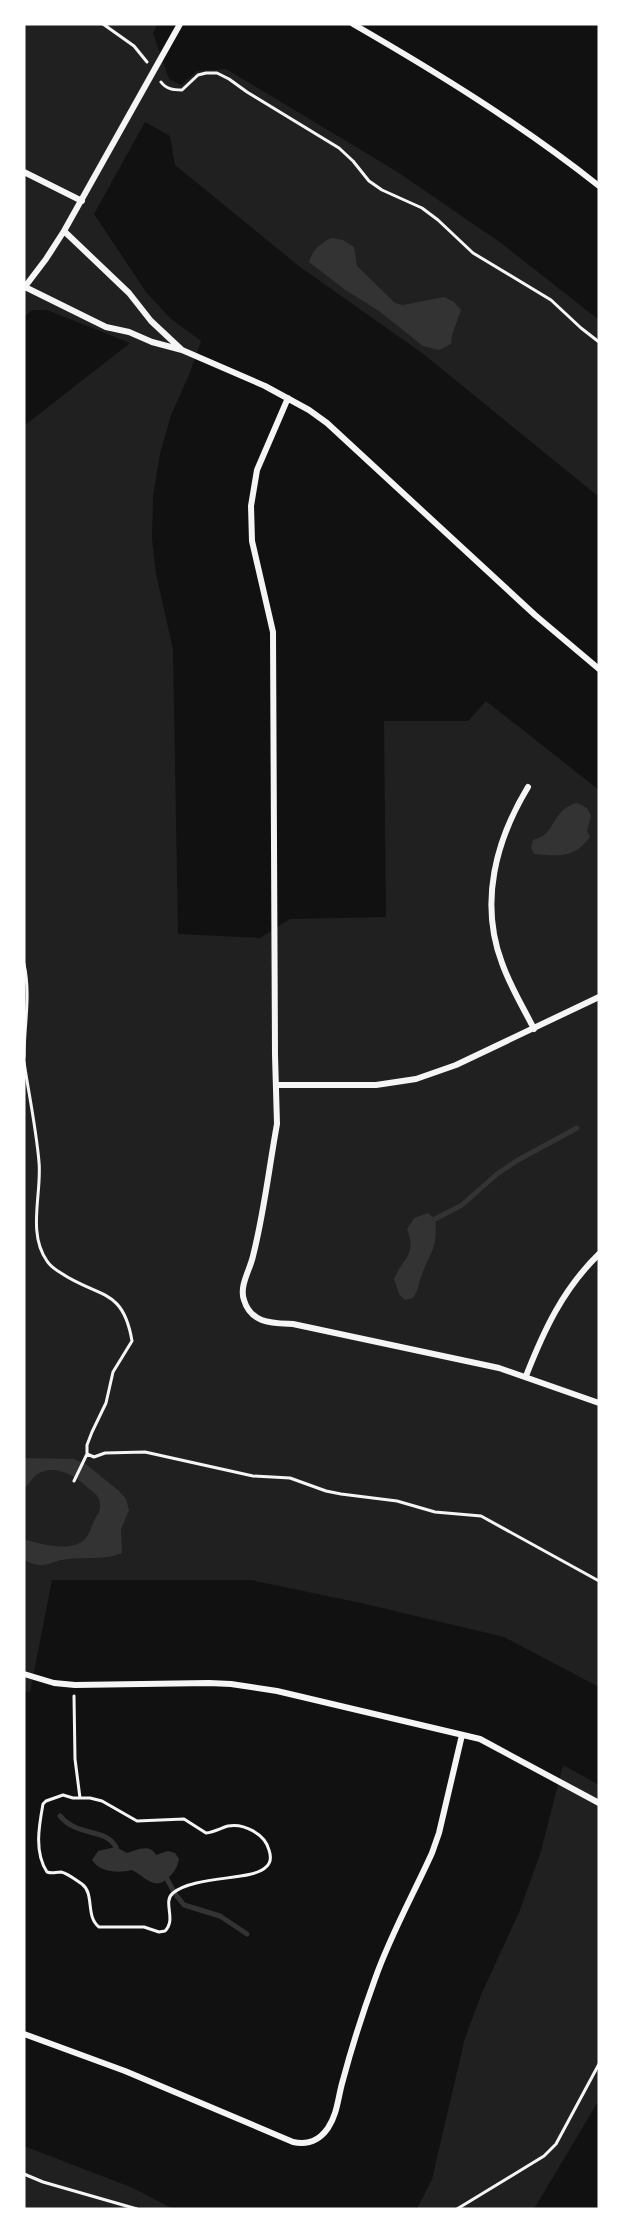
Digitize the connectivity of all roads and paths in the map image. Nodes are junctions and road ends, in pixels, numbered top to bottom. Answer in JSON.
{"nodes":[{"id":1,"x":103,"y":24,"type":"edge"},
{"id":2,"x":180,"y":24,"type":"edge"},
{"id":3,"x":353,"y":24,"type":"edge"},
{"id":4,"x":154,"y":72,"type":"junction"},
{"id":5,"x":24,"y":172,"type":"edge"},
{"id":6,"x":599,"y":186,"type":"edge"},
{"id":7,"x":82,"y":201,"type":"junction"},
{"id":8,"x":64,"y":231,"type":"junction"},
{"id":9,"x":24,"y":287,"type":"edge"},
{"id":10,"x":599,"y":342,"type":"edge"},
{"id":11,"x":182,"y":350,"type":"junction"},
{"id":12,"x":288,"y":398,"type":"junction"},
{"id":13,"x":599,"y":669,"type":"edge"},
{"id":14,"x":528,"y":787,"type":"dead end"},
{"id":15,"x":24,"y":964,"type":"edge"},
{"id":16,"x":599,"y":998,"type":"edge"},
{"id":17,"x":534,"y":1029,"type":"junction"},
{"id":18,"x":24,"y":1057,"type":"edge"},
{"id":19,"x":24,"y":1062,"type":"edge"},
{"id":20,"x":276,"y":1084,"type":"junction"},
{"id":21,"x":599,"y":1254,"type":"edge"},
{"id":22,"x":526,"y":1376,"type":"junction"},
{"id":23,"x":599,"y":1403,"type":"edge"},
{"id":24,"x":87,"y":1454,"type":"junction"},
{"id":25,"x":74,"y":1481,"type":"dead end"},
{"id":26,"x":599,"y":1581,"type":"edge"},
{"id":27,"x":24,"y":1674,"type":"edge"},
{"id":28,"x":75,"y":1685,"type":"junction"},
{"id":29,"x":462,"y":1735,"type":"junction"},
{"id":30,"x":80,"y":1798,"type":"junction"},
{"id":31,"x":599,"y":1803,"type":"edge"},
{"id":32,"x":24,"y":2034,"type":"edge"},
{"id":33,"x":599,"y":2064,"type":"edge"},
{"id":34,"x":24,"y":2174,"type":"edge"},
{"id":35,"x":137,"y":2209,"type":"edge"},
{"id":36,"x":457,"y":2209,"type":"edge"}],
"edges":[{"from":1,"to":4,"type":"path"},
{"from":2,"to":4,"type":"street"},
{"from":3,"to":6,"type":"street"},
{"from":4,"to":7,"type":"street"},
{"from":4,"to":10,"type":"path"},
{"from":5,"to":7,"type":"street"},
{"from":7,"to":8,"type":"street"},
{"from":8,"to":9,"type":"street"},
{"from":8,"to":11,"type":"street"},
{"from":9,"to":11,"type":"street"},
{"from":11,"to":12,"type":"street"},
{"from":12,"to":13,"type":"street"},
{"from":12,"to":20,"type":"street"},
{"from":14,"to":17,"type":"street"},
{"from":15,"to":18,"type":"path"},
{"from":16,"to":17,"type":"street"},
{"from":17,"to":20,"type":"street"},
{"from":19,"to":24,"type":"path"},
{"from":20,"to":22,"type":"street"},
{"from":21,"to":22,"type":"street"},
{"from":22,"to":23,"type":"street"},
{"from":24,"to":25,"type":"path"},
{"from":24,"to":26,"type":"path"},
{"from":27,"to":28,"type":"street"},
{"from":28,"to":29,"type":"street"},
{"from":28,"to":30,"type":"path"},
{"from":29,"to":31,"type":"street"},
{"from":29,"to":32,"type":"street"},
{"from":30,"to":30,"type":"path"},
{"from":33,"to":36,"type":"path"},
{"from":34,"to":35,"type":"path"}]}
